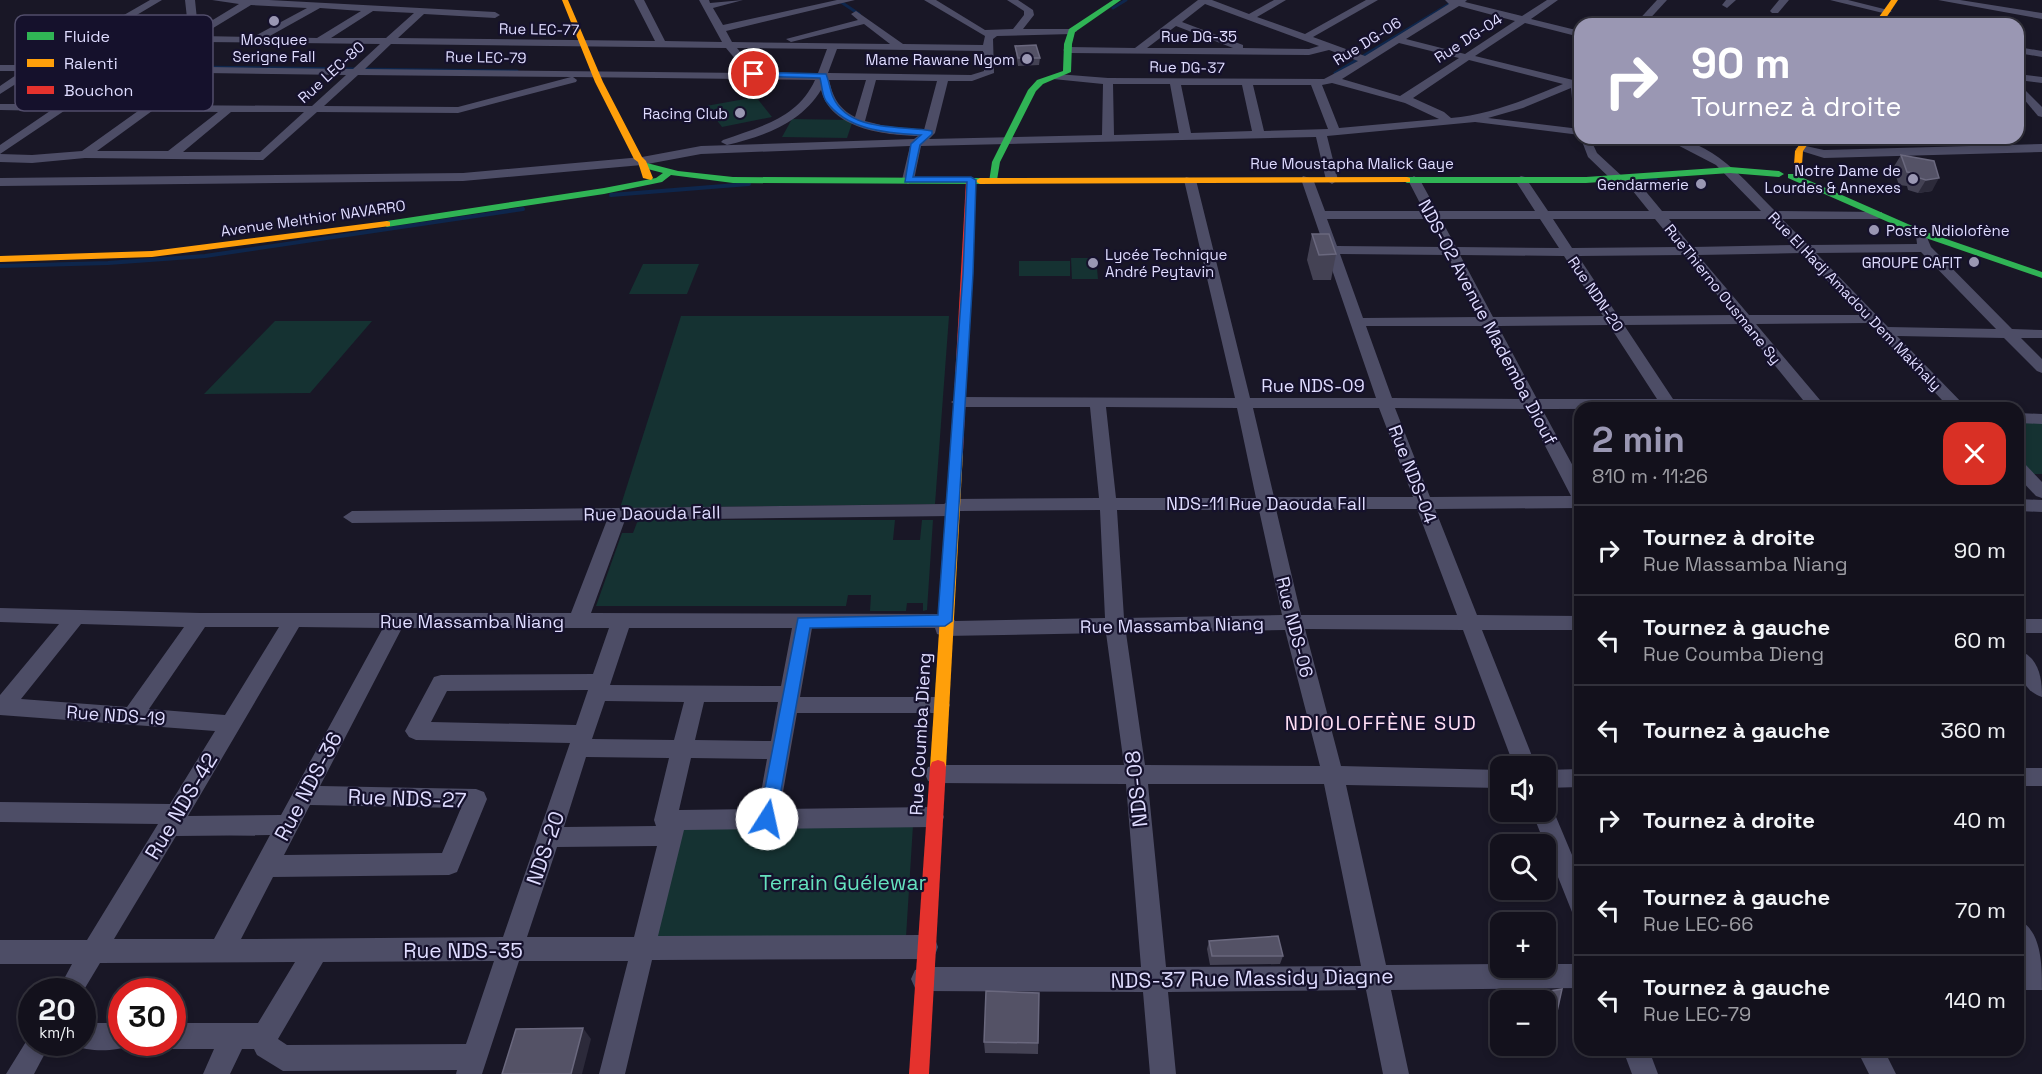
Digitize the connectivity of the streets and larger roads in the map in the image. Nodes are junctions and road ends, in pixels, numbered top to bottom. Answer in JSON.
{"nodes":[{"id":1,"x":157,"y":0,"type":"edge"},
{"id":2,"x":190,"y":0,"type":"edge"},
{"id":3,"x":217,"y":0,"type":"edge"},
{"id":4,"x":327,"y":0,"type":"edge"},
{"id":5,"x":493,"y":0,"type":"edge"},
{"id":6,"x":565,"y":0,"type":"edge"},
{"id":7,"x":639,"y":0,"type":"edge"},
{"id":8,"x":738,"y":0,"type":"edge"},
{"id":9,"x":850,"y":0,"type":"edge"},
{"id":10,"x":930,"y":0,"type":"edge"},
{"id":11,"x":1012,"y":0,"type":"edge"},
{"id":12,"x":1118,"y":0,"type":"edge"},
{"id":13,"x":1204,"y":0,"type":"edge"},
{"id":14,"x":1281,"y":0,"type":"edge"},
{"id":15,"x":1373,"y":0,"type":"edge"},
{"id":16,"x":1444,"y":0,"type":"edge"},
{"id":17,"x":1553,"y":0,"type":"edge"},
{"id":18,"x":1662,"y":0,"type":"edge"},
{"id":19,"x":1784,"y":0,"type":"edge"},
{"id":20,"x":1835,"y":0,"type":"edge"},
{"id":21,"x":1943,"y":0,"type":"edge"},
{"id":22,"x":837,"y":1,"type":"edge"},
{"id":23,"x":249,"y":2,"type":"junction"},
{"id":24,"x":1460,"y":2,"type":"edge"},
{"id":25,"x":706,"y":3,"type":"edge"},
{"id":26,"x":1891,"y":5,"type":"edge"},
{"id":27,"x":317,"y":6,"type":"junction"},
{"id":28,"x":370,"y":9,"type":"junction"},
{"id":29,"x":1775,"y":11,"type":"dead end"},
{"id":30,"x":421,"y":12,"type":"junction"},
{"id":31,"x":131,"y":15,"type":"edge"},
{"id":32,"x":192,"y":15,"type":"edge"},
{"id":33,"x":2042,"y":16,"type":"edge"},
{"id":34,"x":1250,"y":17,"type":"junction"},
{"id":35,"x":1646,"y":18,"type":"edge"},
{"id":36,"x":1882,"y":18,"type":"edge"},
{"id":37,"x":1525,"y":20,"type":"junction"},
{"id":38,"x":866,"y":21,"type":"junction"},
{"id":39,"x":1174,"y":22,"type":"junction"},
{"id":40,"x":213,"y":26,"type":"edge"},
{"id":41,"x":498,"y":29,"type":"junction"},
{"id":42,"x":720,"y":29,"type":"junction"},
{"id":43,"x":1072,"y":31,"type":"junction"},
{"id":44,"x":1574,"y":32,"type":"edge"},
{"id":45,"x":1019,"y":33,"type":"junction"},
{"id":46,"x":993,"y":34,"type":"junction"},
{"id":47,"x":1305,"y":38,"type":"junction"},
{"id":48,"x":213,"y":39,"type":"edge"},
{"id":49,"x":1398,"y":40,"type":"junction"},
{"id":50,"x":253,"y":41,"type":"junction"},
{"id":51,"x":317,"y":42,"type":"junction"},
{"id":52,"x":387,"y":42,"type":"junction"},
{"id":53,"x":584,"y":44,"type":"junction"},
{"id":54,"x":661,"y":44,"type":"junction"},
{"id":55,"x":729,"y":45,"type":"junction"},
{"id":56,"x":766,"y":45,"type":"junction"},
{"id":57,"x":833,"y":46,"type":"junction"},
{"id":58,"x":901,"y":47,"type":"junction"},
{"id":59,"x":1329,"y":47,"type":"junction"},
{"id":60,"x":988,"y":48,"type":"junction"},
{"id":61,"x":1068,"y":50,"type":"junction"},
{"id":62,"x":1138,"y":50,"type":"junction"},
{"id":63,"x":1251,"y":51,"type":"junction"},
{"id":64,"x":2024,"y":51,"type":"edge"},
{"id":65,"x":2042,"y":54,"type":"edge"},
{"id":66,"x":1466,"y":57,"type":"junction"},
{"id":67,"x":1365,"y":60,"type":"junction"},
{"id":68,"x":213,"y":69,"type":"edge"},
{"id":69,"x":354,"y":71,"type":"junction"},
{"id":70,"x":590,"y":74,"type":"junction"},
{"id":71,"x":754,"y":74,"type":"junction"},
{"id":72,"x":824,"y":76,"type":"junction"},
{"id":73,"x":872,"y":76,"type":"junction"},
{"id":74,"x":1057,"y":76,"type":"junction"},
{"id":75,"x":943,"y":78,"type":"junction"},
{"id":76,"x":2024,"y":78,"type":"edge"},
{"id":77,"x":1333,"y":80,"type":"junction"},
{"id":78,"x":2042,"y":80,"type":"edge"},
{"id":79,"x":1108,"y":81,"type":"junction"},
{"id":80,"x":1574,"y":81,"type":"edge"},
{"id":81,"x":15,"y":82,"type":"edge"},
{"id":82,"x":1175,"y":82,"type":"junction"},
{"id":83,"x":1247,"y":83,"type":"junction"},
{"id":84,"x":1574,"y":83,"type":"edge"},
{"id":85,"x":1316,"y":84,"type":"junction"},
{"id":86,"x":0,"y":91,"type":"edge"},
{"id":87,"x":2024,"y":93,"type":"edge"},
{"id":88,"x":1401,"y":99,"type":"junction"},
{"id":89,"x":0,"y":107,"type":"edge"},
{"id":90,"x":15,"y":107,"type":"edge"},
{"id":91,"x":213,"y":110,"type":"edge"},
{"id":92,"x":227,"y":110,"type":"junction"},
{"id":93,"x":310,"y":110,"type":"junction"},
{"id":94,"x":54,"y":111,"type":"edge"},
{"id":95,"x":142,"y":111,"type":"edge"},
{"id":96,"x":2042,"y":114,"type":"edge"},
{"id":97,"x":1470,"y":120,"type":"junction"},
{"id":98,"x":859,"y":123,"type":"junction"},
{"id":99,"x":1448,"y":123,"type":"junction"},
{"id":100,"x":1574,"y":131,"type":"edge"},
{"id":101,"x":929,"y":132,"type":"junction"},
{"id":102,"x":1335,"y":132,"type":"junction"},
{"id":103,"x":1321,"y":133,"type":"junction"},
{"id":104,"x":1259,"y":136,"type":"junction"},
{"id":105,"x":1186,"y":137,"type":"junction"},
{"id":106,"x":1007,"y":138,"type":"junction"},
{"id":107,"x":1108,"y":138,"type":"junction"},
{"id":108,"x":916,"y":144,"type":"junction"},
{"id":109,"x":1587,"y":144,"type":"edge"},
{"id":110,"x":1683,"y":144,"type":"edge"},
{"id":111,"x":1803,"y":146,"type":"edge"},
{"id":112,"x":0,"y":150,"type":"edge"},
{"id":113,"x":701,"y":150,"type":"junction"},
{"id":114,"x":2039,"y":150,"type":"edge"},
{"id":115,"x":85,"y":154,"type":"junction"},
{"id":116,"x":170,"y":156,"type":"junction"},
{"id":117,"x":0,"y":158,"type":"edge"},
{"id":118,"x":1729,"y":168,"type":"junction"},
{"id":119,"x":1793,"y":171,"type":"junction"},
{"id":120,"x":653,"y":172,"type":"junction"},
{"id":121,"x":1307,"y":179,"type":"junction"},
{"id":122,"x":1623,"y":179,"type":"junction"},
{"id":123,"x":908,"y":180,"type":"junction"},
{"id":124,"x":971,"y":180,"type":"junction"},
{"id":125,"x":992,"y":180,"type":"junction"},
{"id":126,"x":1190,"y":180,"type":"junction"},
{"id":127,"x":1332,"y":180,"type":"junction"},
{"id":128,"x":1414,"y":180,"type":"junction"},
{"id":129,"x":1521,"y":180,"type":"junction"},
{"id":130,"x":0,"y":182,"type":"edge"},
{"id":131,"x":1657,"y":214,"type":"junction"},
{"id":132,"x":1320,"y":215,"type":"junction"},
{"id":133,"x":1772,"y":215,"type":"junction"},
{"id":134,"x":1877,"y":215,"type":"junction"},
{"id":135,"x":1433,"y":216,"type":"junction"},
{"id":136,"x":1544,"y":216,"type":"junction"},
{"id":137,"x":1924,"y":241,"type":"junction"},
{"id":138,"x":1331,"y":250,"type":"junction"},
{"id":139,"x":1452,"y":251,"type":"junction"},
{"id":140,"x":1687,"y":251,"type":"junction"},
{"id":141,"x":1806,"y":251,"type":"junction"},
{"id":142,"x":1568,"y":252,"type":"junction"},
{"id":143,"x":0,"y":259,"type":"edge"},
{"id":144,"x":2042,"y":275,"type":"edge"},
{"id":145,"x":1875,"y":319,"type":"junction"},
{"id":146,"x":1744,"y":320,"type":"junction"},
{"id":147,"x":1614,"y":321,"type":"junction"},
{"id":148,"x":1359,"y":322,"type":"junction"},
{"id":149,"x":1489,"y":322,"type":"junction"},
{"id":150,"x":1886,"y":331,"type":"junction"},
{"id":151,"x":2008,"y":333,"type":"junction"},
{"id":152,"x":2042,"y":334,"type":"edge"},
{"id":153,"x":2042,"y":368,"type":"edge"},
{"id":154,"x":959,"y":402,"type":"junction"},
{"id":155,"x":1666,"y":402,"type":"edge"},
{"id":156,"x":1813,"y":402,"type":"edge"},
{"id":157,"x":1953,"y":402,"type":"edge"},
{"id":158,"x":1098,"y":403,"type":"junction"},
{"id":159,"x":1244,"y":404,"type":"junction"},
{"id":160,"x":1532,"y":404,"type":"junction"},
{"id":161,"x":1386,"y":405,"type":"junction"},
{"id":162,"x":1574,"y":405,"type":"edge"},
{"id":163,"x":2024,"y":418,"type":"edge"},
{"id":164,"x":2042,"y":419,"type":"edge"},
{"id":165,"x":2024,"y":472,"type":"edge"},
{"id":166,"x":1574,"y":484,"type":"edge"},
{"id":167,"x":2038,"y":484,"type":"edge"},
{"id":168,"x":1574,"y":502,"type":"edge"},
{"id":169,"x":1266,"y":503,"type":"junction"},
{"id":170,"x":1423,"y":503,"type":"junction"},
{"id":171,"x":1108,"y":504,"type":"junction"},
{"id":172,"x":2024,"y":505,"type":"edge"},
{"id":173,"x":2042,"y":506,"type":"edge"},
{"id":174,"x":952,"y":507,"type":"junction"},
{"id":175,"x":619,"y":513,"type":"junction"},
{"id":176,"x":352,"y":517,"type":"dead end"},
{"id":177,"x":0,"y":615,"type":"edge"},
{"id":178,"x":75,"y":618,"type":"junction"},
{"id":179,"x":200,"y":620,"type":"junction"},
{"id":180,"x":293,"y":621,"type":"junction"},
{"id":181,"x":396,"y":621,"type":"junction"},
{"id":182,"x":578,"y":621,"type":"junction"},
{"id":183,"x":621,"y":622,"type":"junction"},
{"id":184,"x":803,"y":622,"type":"junction"},
{"id":185,"x":1293,"y":622,"type":"junction"},
{"id":186,"x":1470,"y":622,"type":"junction"},
{"id":187,"x":1574,"y":623,"type":"edge"},
{"id":188,"x":945,"y":625,"type":"junction"},
{"id":189,"x":1115,"y":626,"type":"junction"},
{"id":190,"x":2024,"y":626,"type":"edge"},
{"id":191,"x":2042,"y":626,"type":"edge"},
{"id":192,"x":2024,"y":666,"type":"edge"},
{"id":193,"x":599,"y":687,"type":"junction"},
{"id":194,"x":2042,"y":689,"type":"edge"},
{"id":195,"x":696,"y":693,"type":"junction"},
{"id":196,"x":789,"y":699,"type":"junction"},
{"id":197,"x":940,"y":705,"type":"junction"},
{"id":198,"x":1,"y":706,"type":"edge"},
{"id":199,"x":132,"y":717,"type":"junction"},
{"id":200,"x":231,"y":724,"type":"junction"},
{"id":201,"x":581,"y":741,"type":"junction"},
{"id":202,"x":682,"y":749,"type":"junction"},
{"id":203,"x":780,"y":750,"type":"junction"},
{"id":204,"x":1521,"y":756,"type":"edge"},
{"id":205,"x":936,"y":774,"type":"junction"},
{"id":206,"x":1333,"y":775,"type":"junction"},
{"id":207,"x":1136,"y":776,"type":"junction"},
{"id":208,"x":2024,"y":777,"type":"edge"},
{"id":209,"x":2042,"y":777,"type":"edge"},
{"id":210,"x":1574,"y":778,"type":"edge"},
{"id":211,"x":1490,"y":779,"type":"edge"},
{"id":212,"x":1556,"y":779,"type":"edge"},
{"id":213,"x":303,"y":795,"type":"junction"},
{"id":214,"x":0,"y":812,"type":"edge"},
{"id":215,"x":933,"y":817,"type":"junction"},
{"id":216,"x":767,"y":819,"type":"junction"},
{"id":217,"x":172,"y":820,"type":"junction"},
{"id":218,"x":1547,"y":822,"type":"edge"},
{"id":219,"x":287,"y":825,"type":"junction"},
{"id":220,"x":673,"y":827,"type":"junction"},
{"id":221,"x":549,"y":837,"type":"junction"},
{"id":222,"x":266,"y":866,"type":"junction"},
{"id":223,"x":1574,"y":889,"type":"edge"},
{"id":224,"x":2024,"y":940,"type":"edge"},
{"id":225,"x":926,"y":947,"type":"junction"},
{"id":226,"x":511,"y":949,"type":"junction"},
{"id":227,"x":643,"y":949,"type":"junction"},
{"id":228,"x":316,"y":950,"type":"junction"},
{"id":229,"x":93,"y":951,"type":"junction"},
{"id":230,"x":220,"y":951,"type":"junction"},
{"id":231,"x":0,"y":952,"type":"edge"},
{"id":232,"x":2042,"y":969,"type":"edge"},
{"id":233,"x":1574,"y":975,"type":"edge"},
{"id":234,"x":1374,"y":976,"type":"junction"},
{"id":235,"x":77,"y":978,"type":"edge"},
{"id":236,"x":2024,"y":978,"type":"edge"},
{"id":237,"x":2042,"y":978,"type":"edge"},
{"id":238,"x":924,"y":979,"type":"junction"},
{"id":239,"x":1154,"y":980,"type":"junction"},
{"id":240,"x":186,"y":1036,"type":"edge"},
{"id":241,"x":235,"y":1036,"type":"junction"},
{"id":242,"x":264,"y":1036,"type":"junction"},
{"id":243,"x":30,"y":1056,"type":"edge"},
{"id":244,"x":1638,"y":1056,"type":"edge"},
{"id":245,"x":1873,"y":1056,"type":"edge"},
{"id":246,"x":280,"y":1066,"type":"edge"},
{"id":247,"x":345,"y":1066,"type":"edge"},
{"id":248,"x":471,"y":1066,"type":"edge"},
{"id":249,"x":19,"y":1074,"type":"edge"},
{"id":250,"x":216,"y":1074,"type":"edge"},
{"id":251,"x":612,"y":1074,"type":"edge"},
{"id":252,"x":919,"y":1074,"type":"edge"},
{"id":253,"x":1163,"y":1074,"type":"edge"},
{"id":254,"x":1396,"y":1074,"type":"edge"},
{"id":255,"x":1646,"y":1074,"type":"edge"},
{"id":256,"x":1883,"y":1074,"type":"edge"}],
"edges":[{"from":1,"to":31,"type":"street"},
{"from":2,"to":32,"type":"street"},
{"from":3,"to":23,"type":"street"},
{"from":4,"to":27,"type":"street"},
{"from":5,"to":41,"type":"street"},
{"from":6,"to":53,"type":"street"},
{"from":7,"to":54,"type":"street"},
{"from":8,"to":25,"type":"street"},
{"from":9,"to":22,"type":"street"},
{"from":10,"to":46,"type":"street"},
{"from":11,"to":45,"type":"street"},
{"from":12,"to":43,"type":"street"},
{"from":13,"to":34,"type":"street"},
{"from":13,"to":39,"type":"street"},
{"from":14,"to":34,"type":"street"},
{"from":15,"to":47,"type":"street"},
{"from":16,"to":24,"type":"street"},
{"from":17,"to":37,"type":"street","name":"Rue DG-04"},
{"from":18,"to":35,"type":"street"},
{"from":19,"to":29,"type":"street"},
{"from":20,"to":26,"type":"street"},
{"from":21,"to":33,"type":"street"},
{"from":22,"to":38,"type":"street"},
{"from":22,"to":42,"type":"street"},
{"from":23,"to":27,"type":"street"},
{"from":23,"to":40,"type":"street"},
{"from":24,"to":37,"type":"street"},
{"from":24,"to":49,"type":"street","name":"Rue DG-06"},
{"from":25,"to":42,"type":"street"},
{"from":26,"to":36,"type":"street"},
{"from":27,"to":28,"type":"street"},
{"from":27,"to":50,"type":"street"},
{"from":28,"to":30,"type":"street"},
{"from":28,"to":51,"type":"street"},
{"from":30,"to":41,"type":"street"},
{"from":30,"to":52,"type":"street","name":"Rue LEC-80"},
{"from":34,"to":47,"type":"street"},
{"from":37,"to":44,"type":"street"},
{"from":37,"to":66,"type":"street","name":"Rue DG-04"},
{"from":38,"to":56,"type":"street"},
{"from":38,"to":58,"type":"street"},
{"from":39,"to":62,"type":"street"},
{"from":39,"to":63,"type":"street"},
{"from":41,"to":52,"type":"street","name":"Rue LEC-77"},
{"from":41,"to":53,"type":"street","name":"Rue LEC-77"},
{"from":42,"to":55,"type":"street"},
{"from":43,"to":45,"type":"street"},
{"from":43,"to":61,"type":"street"},
{"from":45,"to":46,"type":"street"},
{"from":46,"to":60,"type":"street"},
{"from":47,"to":59,"type":"street"},
{"from":48,"to":50,"type":"street","name":"Rue LEC-77"},
{"from":49,"to":66,"type":"street"},
{"from":49,"to":67,"type":"street","name":"Rue DG-06"},
{"from":50,"to":51,"type":"street","name":"Rue LEC-77"},
{"from":51,"to":52,"type":"street","name":"Rue LEC-77"},
{"from":52,"to":69,"type":"street","name":"Rue LEC-80"},
{"from":53,"to":54,"type":"street","name":"Rue LEC-77"},
{"from":53,"to":70,"type":"street"},
{"from":54,"to":55,"type":"street","name":"Rue LEC-77"},
{"from":55,"to":56,"type":"street","name":"Rue LEC-77"},
{"from":55,"to":71,"type":"street"},
{"from":56,"to":57,"type":"street","name":"Rue LEC-77"},
{"from":57,"to":58,"type":"street","name":"Rue LEC-77"},
{"from":57,"to":72,"type":"street"},
{"from":58,"to":60,"type":"street","name":"Rue LEC-77"},
{"from":59,"to":63,"type":"street","name":"Rue DG-35"},
{"from":59,"to":67,"type":"street"},
{"from":60,"to":75,"type":"street","name":"Rue LEC-79"},
{"from":61,"to":62,"type":"street","name":"Rue DG-35"},
{"from":61,"to":74,"type":"street"},
{"from":62,"to":63,"type":"street","name":"Rue DG-35"},
{"from":64,"to":65,"type":"street"},
{"from":66,"to":80,"type":"street"},
{"from":66,"to":88,"type":"street","name":"Rue DG-04"},
{"from":67,"to":77,"type":"street","name":"Rue DG-06"},
{"from":68,"to":69,"type":"street","name":"Rue LEC-79"},
{"from":69,"to":70,"type":"street","name":"Rue LEC-79"},
{"from":69,"to":93,"type":"street","name":"Rue LEC-80"},
{"from":70,"to":71,"type":"street","name":"Rue LEC-79"},
{"from":70,"to":93,"type":"street"},
{"from":70,"to":120,"type":"street"},
{"from":71,"to":72,"type":"street","name":"Rue LEC-79"},
{"from":72,"to":73,"type":"street","name":"Rue LEC-79"},
{"from":72,"to":98,"type":"street"},
{"from":72,"to":113,"type":"street"},
{"from":73,"to":75,"type":"street","name":"Rue LEC-79"},
{"from":73,"to":98,"type":"street"},
{"from":74,"to":79,"type":"street","name":"Rue DG-37"},
{"from":74,"to":106,"type":"street"},
{"from":75,"to":101,"type":"street"},
{"from":76,"to":78,"type":"street"},
{"from":77,"to":85,"type":"street","name":"Rue DG-06"},
{"from":77,"to":88,"type":"street"},
{"from":79,"to":82,"type":"street","name":"Rue DG-37"},
{"from":79,"to":107,"type":"street"},
{"from":81,"to":86,"type":"street"},
{"from":82,"to":83,"type":"street","name":"Rue DG-37"},
{"from":82,"to":105,"type":"street"},
{"from":83,"to":85,"type":"street","name":"Rue DG-37"},
{"from":83,"to":104,"type":"street"},
{"from":84,"to":97,"type":"street"},
{"from":85,"to":102,"type":"street"},
{"from":87,"to":96,"type":"street"},
{"from":88,"to":99,"type":"street"},
{"from":89,"to":90,"type":"street"},
{"from":91,"to":92,"type":"street"},
{"from":92,"to":93,"type":"street"},
{"from":92,"to":116,"type":"street"},
{"from":93,"to":116,"type":"street","name":"Rue LEC-80"},
{"from":94,"to":112,"type":"street"},
{"from":95,"to":115,"type":"street"},
{"from":97,"to":99,"type":"street"},
{"from":97,"to":100,"type":"street"},
{"from":98,"to":101,"type":"street"},
{"from":99,"to":102,"type":"street"},
{"from":101,"to":106,"type":"street"},
{"from":101,"to":108,"type":"street"},
{"from":102,"to":103,"type":"street"},
{"from":103,"to":104,"type":"street"},
{"from":103,"to":127,"type":"street"},
{"from":104,"to":105,"type":"street"},
{"from":105,"to":107,"type":"street"},
{"from":106,"to":107,"type":"street"},
{"from":106,"to":108,"type":"street"},
{"from":106,"to":125,"type":"street"},
{"from":108,"to":113,"type":"street"},
{"from":108,"to":123,"type":"street"},
{"from":109,"to":122,"type":"street","name":"RueThierno Ousmane Sy"},
{"from":110,"to":118,"type":"street","name":"Rue El Hadj Amadou Dem Makhaly"},
{"from":111,"to":114,"type":"street"},
{"from":111,"to":119,"type":"street"},
{"from":111,"to":119,"type":"street"},
{"from":113,"to":120,"type":"street"},
{"from":115,"to":116,"type":"street"},
{"from":115,"to":117,"type":"street"},
{"from":118,"to":119,"type":"street","name":"Rue Moustapha Malick Gaye"},
{"from":118,"to":119,"type":"street","name":"Rue Moustapha Malick Gaye"},
{"from":118,"to":122,"type":"street","name":"Rue Moustapha Malick Gaye"},
{"from":118,"to":133,"type":"street","name":"Rue El Hadj Amadou Dem Makhaly"},
{"from":119,"to":134,"type":"street"},
{"from":120,"to":123,"type":"street","name":"Rue Moustapha Malick Gaye"},
{"from":120,"to":130,"type":"street"},
{"from":120,"to":143,"type":"street","name":"Avenue Melthior NAVARRO"},
{"from":121,"to":126,"type":"street","name":"Rue Moustapha Malick Gaye"},
{"from":121,"to":127,"type":"street","name":"Rue Moustapha Malick Gaye"},
{"from":121,"to":132,"type":"street","name":"Rue NDS-04"},
{"from":122,"to":129,"type":"street","name":"Rue Moustapha Malick Gaye"},
{"from":122,"to":131,"type":"street","name":"RueThierno Ousmane Sy"},
{"from":123,"to":124,"type":"street","name":"Rue Moustapha Malick Gaye"},
{"from":124,"to":125,"type":"street","name":"Rue Moustapha Malick Gaye"},
{"from":124,"to":154,"type":"street","name":"Rue Coumba Dieng"},
{"from":125,"to":126,"type":"street","name":"Rue Moustapha Malick Gaye"},
{"from":126,"to":159,"type":"street","name":"Rue NDS-06"},
{"from":127,"to":128,"type":"street","name":"Rue Moustapha Malick Gaye"},
{"from":128,"to":129,"type":"street","name":"Rue Moustapha Malick Gaye"},
{"from":128,"to":135,"type":"street","name":"NDS-02 Avenue Mademba Diouf"},
{"from":129,"to":136,"type":"street","name":"Rue NDN-20"},
{"from":131,"to":133,"type":"street"},
{"from":131,"to":136,"type":"street"},
{"from":131,"to":140,"type":"street","name":"RueThierno Ousmane Sy"},
{"from":132,"to":135,"type":"street"},
{"from":132,"to":138,"type":"street","name":"Rue NDS-04"},
{"from":133,"to":134,"type":"street"},
{"from":133,"to":141,"type":"street","name":"Rue El Hadj Amadou Dem Makhaly"},
{"from":134,"to":137,"type":"street"},
{"from":135,"to":136,"type":"street"},
{"from":135,"to":139,"type":"street","name":"NDS-02 Avenue Mademba Diouf"},
{"from":136,"to":142,"type":"street","name":"Rue NDN-20"},
{"from":137,"to":141,"type":"street"},
{"from":137,"to":144,"type":"street"},
{"from":137,"to":151,"type":"street"},
{"from":138,"to":139,"type":"street"},
{"from":138,"to":148,"type":"street","name":"Rue NDS-04"},
{"from":139,"to":142,"type":"street"},
{"from":139,"to":149,"type":"street","name":"NDS-02 Avenue Mademba Diouf"},
{"from":140,"to":141,"type":"street"},
{"from":140,"to":142,"type":"street"},
{"from":140,"to":146,"type":"street","name":"RueThierno Ousmane Sy"},
{"from":141,"to":145,"type":"street","name":"Rue El Hadj Amadou Dem Makhaly"},
{"from":142,"to":147,"type":"street","name":"Rue NDN-20"},
{"from":145,"to":146,"type":"street"},
{"from":145,"to":150,"type":"street","name":"Rue El Hadj Amadou Dem Makhaly"},
{"from":146,"to":147,"type":"street"},
{"from":146,"to":156,"type":"street","name":"RueThierno Ousmane Sy"},
{"from":147,"to":149,"type":"street"},
{"from":147,"to":155,"type":"street","name":"Rue NDN-20"},
{"from":148,"to":149,"type":"street"},
{"from":148,"to":161,"type":"street","name":"Rue NDS-04"},
{"from":149,"to":160,"type":"street","name":"NDS-02 Avenue Mademba Diouf"},
{"from":150,"to":151,"type":"street"},
{"from":150,"to":157,"type":"street","name":"Rue El Hadj Amadou Dem Makhaly"},
{"from":151,"to":152,"type":"street"},
{"from":151,"to":153,"type":"street"},
{"from":154,"to":158,"type":"street","name":"Rue NDS-09"},
{"from":154,"to":174,"type":"street","name":"Rue Coumba Dieng"},
{"from":158,"to":159,"type":"street","name":"Rue NDS-09"},
{"from":158,"to":171,"type":"street","name":"NDS-08"},
{"from":159,"to":161,"type":"street","name":"Rue NDS-09"},
{"from":159,"to":169,"type":"street","name":"Rue NDS-06"},
{"from":160,"to":161,"type":"street","name":"Rue NDS-09"},
{"from":160,"to":162,"type":"street","name":"Rue NDS-09"},
{"from":160,"to":166,"type":"street","name":"NDS-02 Avenue Mademba Diouf"},
{"from":161,"to":170,"type":"street","name":"Rue NDS-04"},
{"from":163,"to":164,"type":"street"},
{"from":165,"to":167,"type":"street"},
{"from":168,"to":170,"type":"street","name":"NDS-11 Rue Daouda Fall"},
{"from":169,"to":170,"type":"street","name":"NDS-11 Rue Daouda Fall"},
{"from":169,"to":171,"type":"street","name":"NDS-11 Rue Daouda Fall"},
{"from":169,"to":185,"type":"street","name":"Rue NDS-06"},
{"from":170,"to":186,"type":"street","name":"Rue NDS-04"},
{"from":171,"to":174,"type":"street","name":"NDS-11 Rue Daouda Fall"},
{"from":171,"to":189,"type":"street","name":"NDS-08"},
{"from":172,"to":173,"type":"street"},
{"from":174,"to":175,"type":"street","name":"Rue Daouda Fall"},
{"from":174,"to":188,"type":"street","name":"Rue Coumba Dieng"},
{"from":175,"to":176,"type":"street","name":"Rue Daouda Fall"},
{"from":175,"to":182,"type":"street"},
{"from":177,"to":178,"type":"street","name":"Rue Massamba Niang"},
{"from":178,"to":179,"type":"street","name":"Rue Massamba Niang"},
{"from":178,"to":198,"type":"street"},
{"from":179,"to":180,"type":"street","name":"Rue Massamba Niang"},
{"from":179,"to":199,"type":"street"},
{"from":180,"to":181,"type":"street","name":"Rue Massamba Niang"},
{"from":180,"to":200,"type":"street","name":"Rue NDS-42"},
{"from":181,"to":182,"type":"street","name":"Rue Massamba Niang"},
{"from":181,"to":213,"type":"street","name":"Rue NDS-36"},
{"from":182,"to":183,"type":"street","name":"Rue Massamba Niang"},
{"from":183,"to":184,"type":"street","name":"Rue Massamba Niang"},
{"from":183,"to":193,"type":"street","name":"NDS-20"},
{"from":184,"to":188,"type":"street","name":"Rue Massamba Niang"},
{"from":184,"to":196,"type":"street"},
{"from":185,"to":186,"type":"street","name":"Rue Massamba Niang"},
{"from":185,"to":189,"type":"street","name":"Rue Massamba Niang"},
{"from":185,"to":206,"type":"street","name":"Rue NDS-06"},
{"from":186,"to":187,"type":"street","name":"Rue Massamba Niang"},
{"from":186,"to":204,"type":"street","name":"Rue NDS-04"},
{"from":188,"to":189,"type":"street","name":"Rue Massamba Niang"},
{"from":188,"to":197,"type":"street","name":"Rue Coumba Dieng"},
{"from":189,"to":207,"type":"street","name":"NDS-08"},
{"from":190,"to":191,"type":"street"},
{"from":192,"to":194,"type":"street"},
{"from":193,"to":195,"type":"street"},
{"from":193,"to":201,"type":"street","name":"NDS-20"},
{"from":193,"to":201,"type":"street"},
{"from":195,"to":196,"type":"street"},
{"from":195,"to":202,"type":"street"},
{"from":196,"to":197,"type":"street"},
{"from":196,"to":203,"type":"street"},
{"from":197,"to":205,"type":"street","name":"Rue Coumba Dieng"},
{"from":198,"to":199,"type":"street","name":"Rue NDS-19"},
{"from":199,"to":200,"type":"street","name":"Rue NDS-19"},
{"from":200,"to":217,"type":"street","name":"Rue NDS-42"},
{"from":201,"to":202,"type":"street"},
{"from":201,"to":221,"type":"street","name":"NDS-20"},
{"from":202,"to":203,"type":"street"},
{"from":202,"to":220,"type":"street"},
{"from":203,"to":216,"type":"street"},
{"from":205,"to":207,"type":"street"},
{"from":205,"to":215,"type":"street","name":"Rue Coumba Dieng"},
{"from":206,"to":207,"type":"street"},
{"from":206,"to":211,"type":"street"},
{"from":206,"to":234,"type":"street","name":"Rue NDS-06"},
{"from":207,"to":239,"type":"street","name":"NDS-08"},
{"from":208,"to":209,"type":"street"},
{"from":210,"to":212,"type":"street"},
{"from":213,"to":219,"type":"street","name":"Rue NDS-36"},
{"from":213,"to":222,"type":"street","name":"Rue NDS-27"},
{"from":214,"to":217,"type":"street"},
{"from":215,"to":216,"type":"street"},
{"from":215,"to":225,"type":"street","name":"Rue Coumba Dieng"},
{"from":216,"to":220,"type":"street"},
{"from":217,"to":219,"type":"street"},
{"from":217,"to":229,"type":"street","name":"Rue NDS-42"},
{"from":218,"to":223,"type":"street"},
{"from":219,"to":222,"type":"street","name":"Rue NDS-36"},
{"from":220,"to":221,"type":"street"},
{"from":220,"to":227,"type":"street"},
{"from":221,"to":226,"type":"street","name":"NDS-20"},
{"from":222,"to":230,"type":"street","name":"Rue NDS-36"},
{"from":224,"to":232,"type":"street"},
{"from":225,"to":227,"type":"street","name":"Rue NDS-35"},
{"from":225,"to":238,"type":"street","name":"Rue Coumba Dieng"},
{"from":226,"to":227,"type":"street","name":"Rue NDS-35"},
{"from":226,"to":228,"type":"street","name":"Rue NDS-35"},
{"from":226,"to":248,"type":"street","name":"NDS-20"},
{"from":227,"to":251,"type":"street"},
{"from":228,"to":230,"type":"street","name":"Rue NDS-35"},
{"from":228,"to":242,"type":"street"},
{"from":229,"to":230,"type":"street","name":"Rue NDS-35"},
{"from":229,"to":231,"type":"street","name":"Rue NDS-35"},
{"from":229,"to":235,"type":"street","name":"Rue NDS-42"},
{"from":233,"to":234,"type":"street","name":"NDS-37 Rue Massidy Diagne"},
{"from":234,"to":239,"type":"street","name":"NDS-37 Rue Massidy Diagne"},
{"from":234,"to":254,"type":"street","name":"Rue NDS-06"},
{"from":236,"to":237,"type":"street"},
{"from":238,"to":239,"type":"street","name":"NDS-37 Rue Massidy Diagne"},
{"from":238,"to":252,"type":"street","name":"Rue Coumba Dieng"},
{"from":239,"to":253,"type":"street","name":"NDS-08"},
{"from":240,"to":241,"type":"street"},
{"from":241,"to":242,"type":"street"},
{"from":241,"to":250,"type":"street"},
{"from":242,"to":246,"type":"street"},
{"from":243,"to":249,"type":"street"},
{"from":244,"to":255,"type":"street"},
{"from":245,"to":256,"type":"street"},
{"from":246,"to":247,"type":"street"},
{"from":247,"to":248,"type":"street"}]}
